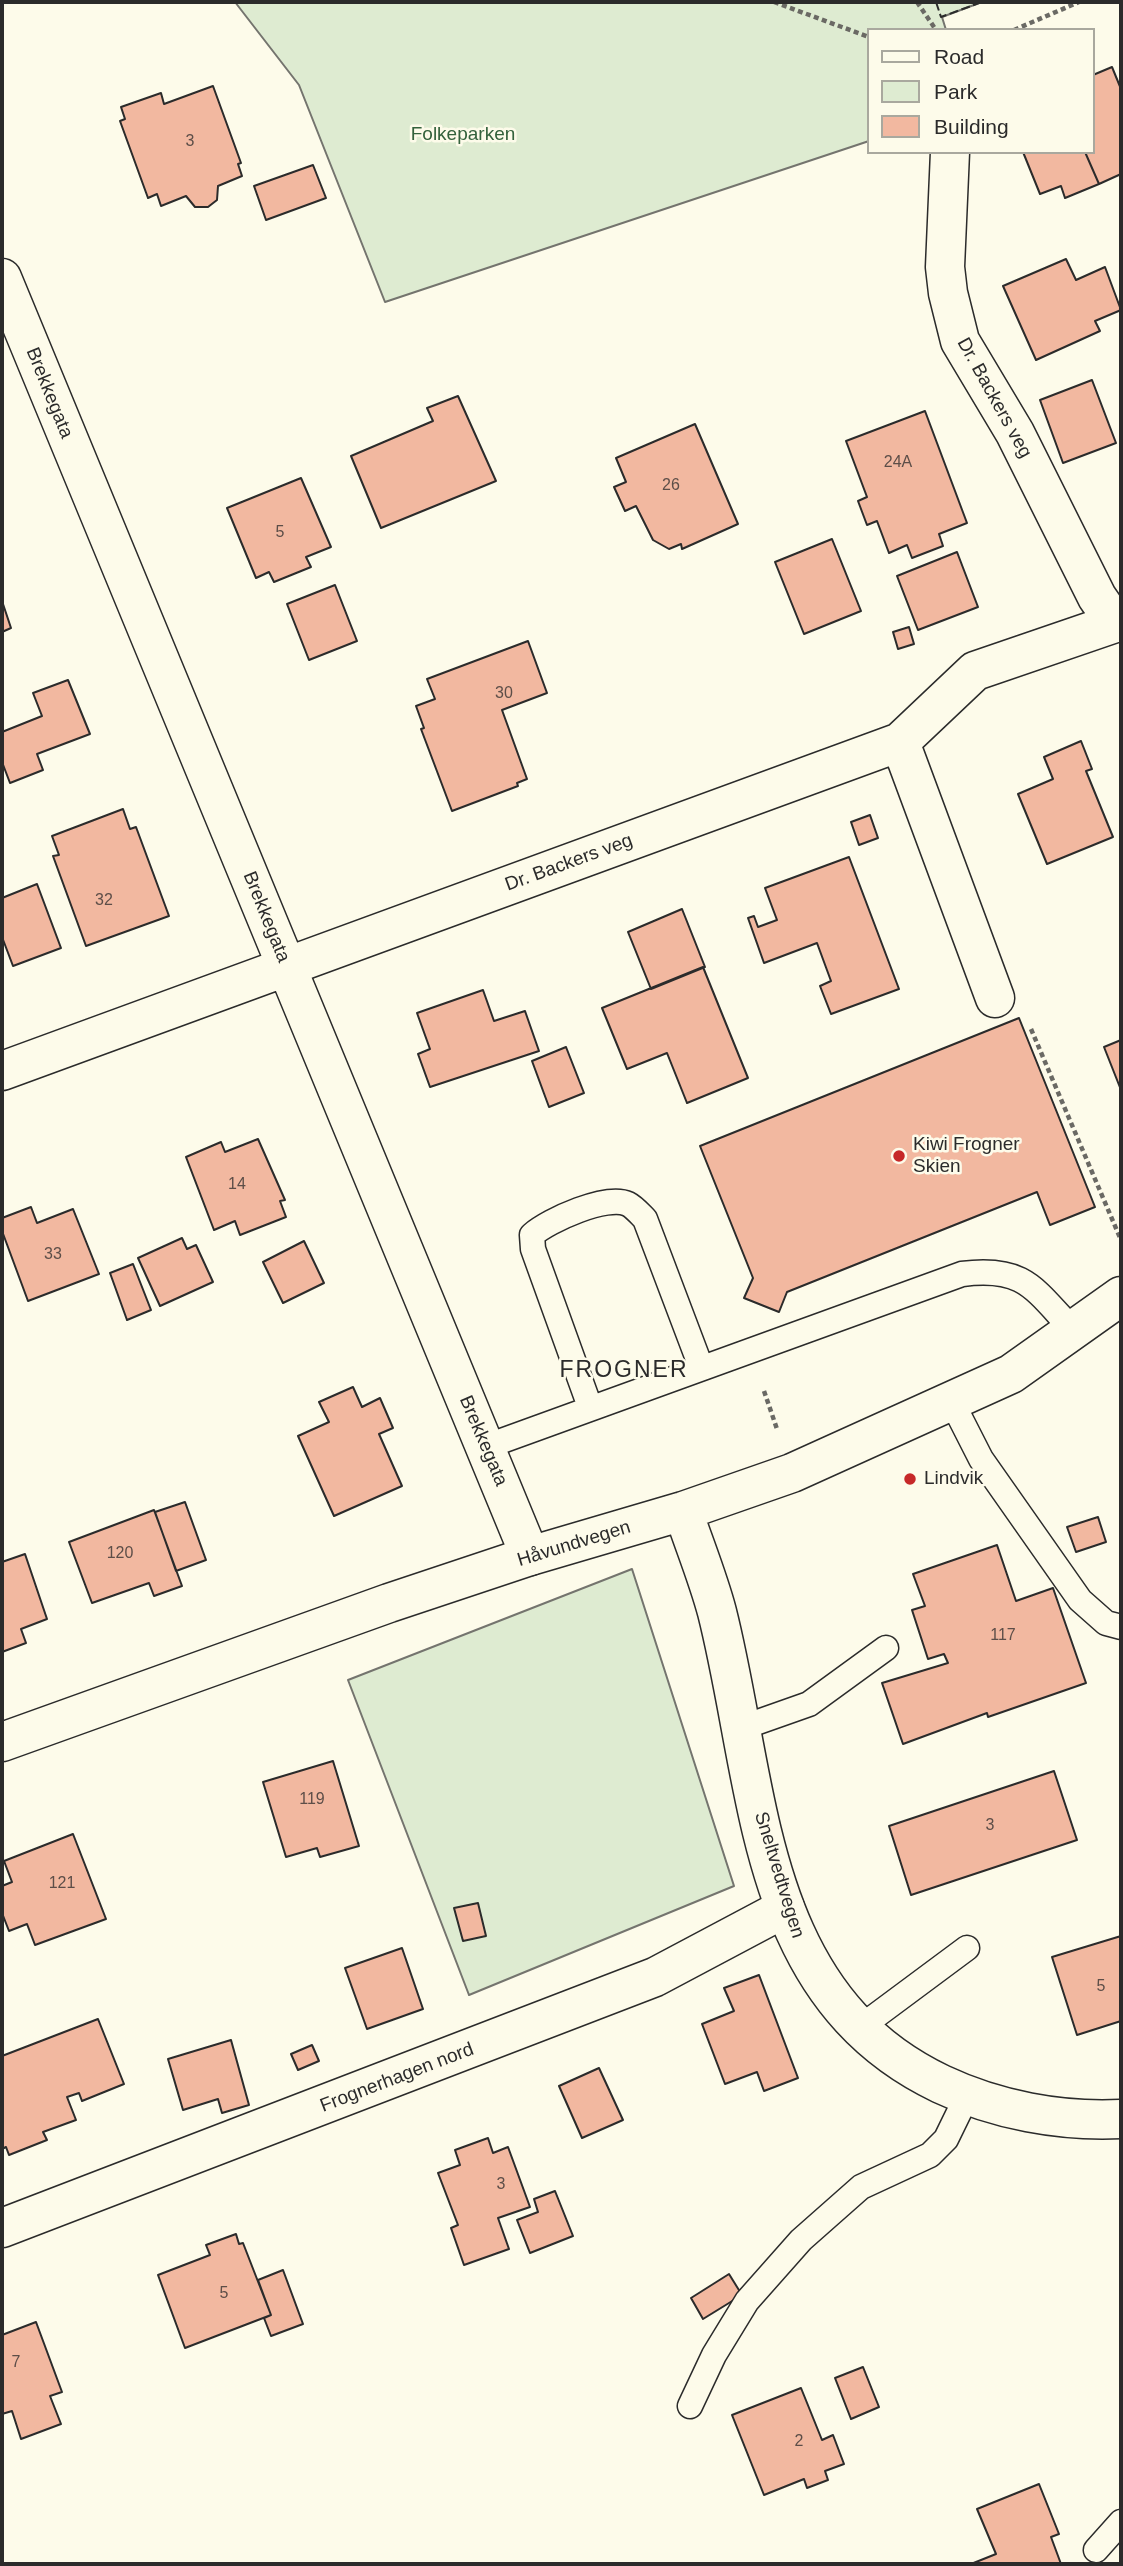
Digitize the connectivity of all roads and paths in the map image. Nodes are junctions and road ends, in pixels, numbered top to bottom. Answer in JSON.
{"nodes":[{"id":1,"x":774,"y":2,"type":"edge"},
{"id":2,"x":917,"y":2,"type":"edge"},
{"id":3,"x":1079,"y":2,"type":"edge"},
{"id":4,"x":935,"y":28,"type":"edge"},
{"id":5,"x":1019,"y":28,"type":"edge"},
{"id":6,"x":867,"y":36,"type":"edge"},
{"id":7,"x":950,"y":154,"type":"edge"},
{"id":8,"x":2,"y":278,"type":"edge"},
{"id":9,"x":1118,"y":622,"type":"edge"},
{"id":10,"x":900,"y":742,"type":"junction"},
{"id":11,"x":286,"y":967,"type":"junction"},
{"id":12,"x":995,"y":998,"type":"joint"},
{"id":13,"x":2,"y":1071,"type":"edge"},
{"id":14,"x":1121,"y":1240,"type":"edge"},
{"id":15,"x":1121,"y":1296,"type":"edge"},
{"id":16,"x":1074,"y":1331,"type":"junction"},
{"id":17,"x":750,"y":1350,"type":"junction"},
{"id":18,"x":701,"y":1367,"type":"junction"},
{"id":19,"x":952,"y":1402,"type":"junction"},
{"id":20,"x":590,"y":1407,"type":"junction"},
{"id":21,"x":485,"y":1447,"type":"junction"},
{"id":22,"x":792,"y":1472,"type":"junction"},
{"id":23,"x":683,"y":1511,"type":"junction"},
{"id":24,"x":530,"y":1556,"type":"junction"},
{"id":25,"x":1121,"y":1627,"type":"edge"},
{"id":26,"x":886,"y":1648,"type":"dead end"},
{"id":27,"x":741,"y":1728,"type":"junction"},
{"id":28,"x":2,"y":1742,"type":"edge"},
{"id":29,"x":785,"y":1908,"type":"junction"},
{"id":30,"x":967,"y":1948,"type":"dead end"},
{"id":31,"x":858,"y":2029,"type":"junction"},
{"id":32,"x":967,"y":2096,"type":"junction"},
{"id":33,"x":1121,"y":2119,"type":"edge"},
{"id":34,"x":2,"y":2228,"type":"edge"},
{"id":35,"x":690,"y":2406,"type":"dead end"},
{"id":36,"x":1121,"y":2522,"type":"edge"},
{"id":37,"x":1096,"y":2550,"type":"dead end"}],
"edges":[{"from":1,"to":6,"type":"path"},
{"from":2,"to":4,"type":"path"},
{"from":3,"to":5,"type":"path"},
{"from":7,"to":9,"type":"street","name":"Dr. Backers veg"},
{"from":8,"to":11,"type":"street","name":"Brekkegata"},
{"from":9,"to":10,"type":"street","name":"Dr. Backers veg"},
{"from":10,"to":11,"type":"street","name":"Dr. Backers veg"},
{"from":10,"to":12,"type":"street"},
{"from":11,"to":13,"type":"street","name":"Dr. Backers veg"},
{"from":11,"to":21,"type":"street","name":"Brekkegata"},
{"from":12,"to":14,"type":"path"},
{"from":15,"to":16,"type":"street","name":"Håvundvegen"},
{"from":16,"to":17,"type":"lane"},
{"from":16,"to":19,"type":"street","name":"Håvundvegen"},
{"from":17,"to":18,"type":"lane"},
{"from":17,"to":22,"type":"path"},
{"from":18,"to":20,"type":"lane"},
{"from":18,"to":20,"type":"lane"},
{"from":19,"to":22,"type":"street","name":"Håvundvegen"},
{"from":19,"to":25,"type":"lane"},
{"from":20,"to":21,"type":"lane"},
{"from":21,"to":24,"type":"street","name":"Brekkegata"},
{"from":22,"to":23,"type":"street","name":"Håvundvegen"},
{"from":23,"to":24,"type":"street","name":"Håvundvegen"},
{"from":23,"to":27,"type":"street","name":"Sneltvedtvegen"},
{"from":24,"to":28,"type":"street","name":"Håvundvegen"},
{"from":26,"to":27,"type":"lane"},
{"from":27,"to":29,"type":"street","name":"Sneltvedtvegen"},
{"from":29,"to":31,"type":"street","name":"Sneltvedtvegen"},
{"from":29,"to":34,"type":"street","name":"Frognerhagen nord"},
{"from":30,"to":31,"type":"lane"},
{"from":31,"to":32,"type":"street","name":"Sneltvedtvegen"},
{"from":32,"to":33,"type":"street","name":"Sneltvedtvegen"},
{"from":32,"to":35,"type":"lane"},
{"from":36,"to":37,"type":"lane"}]}
